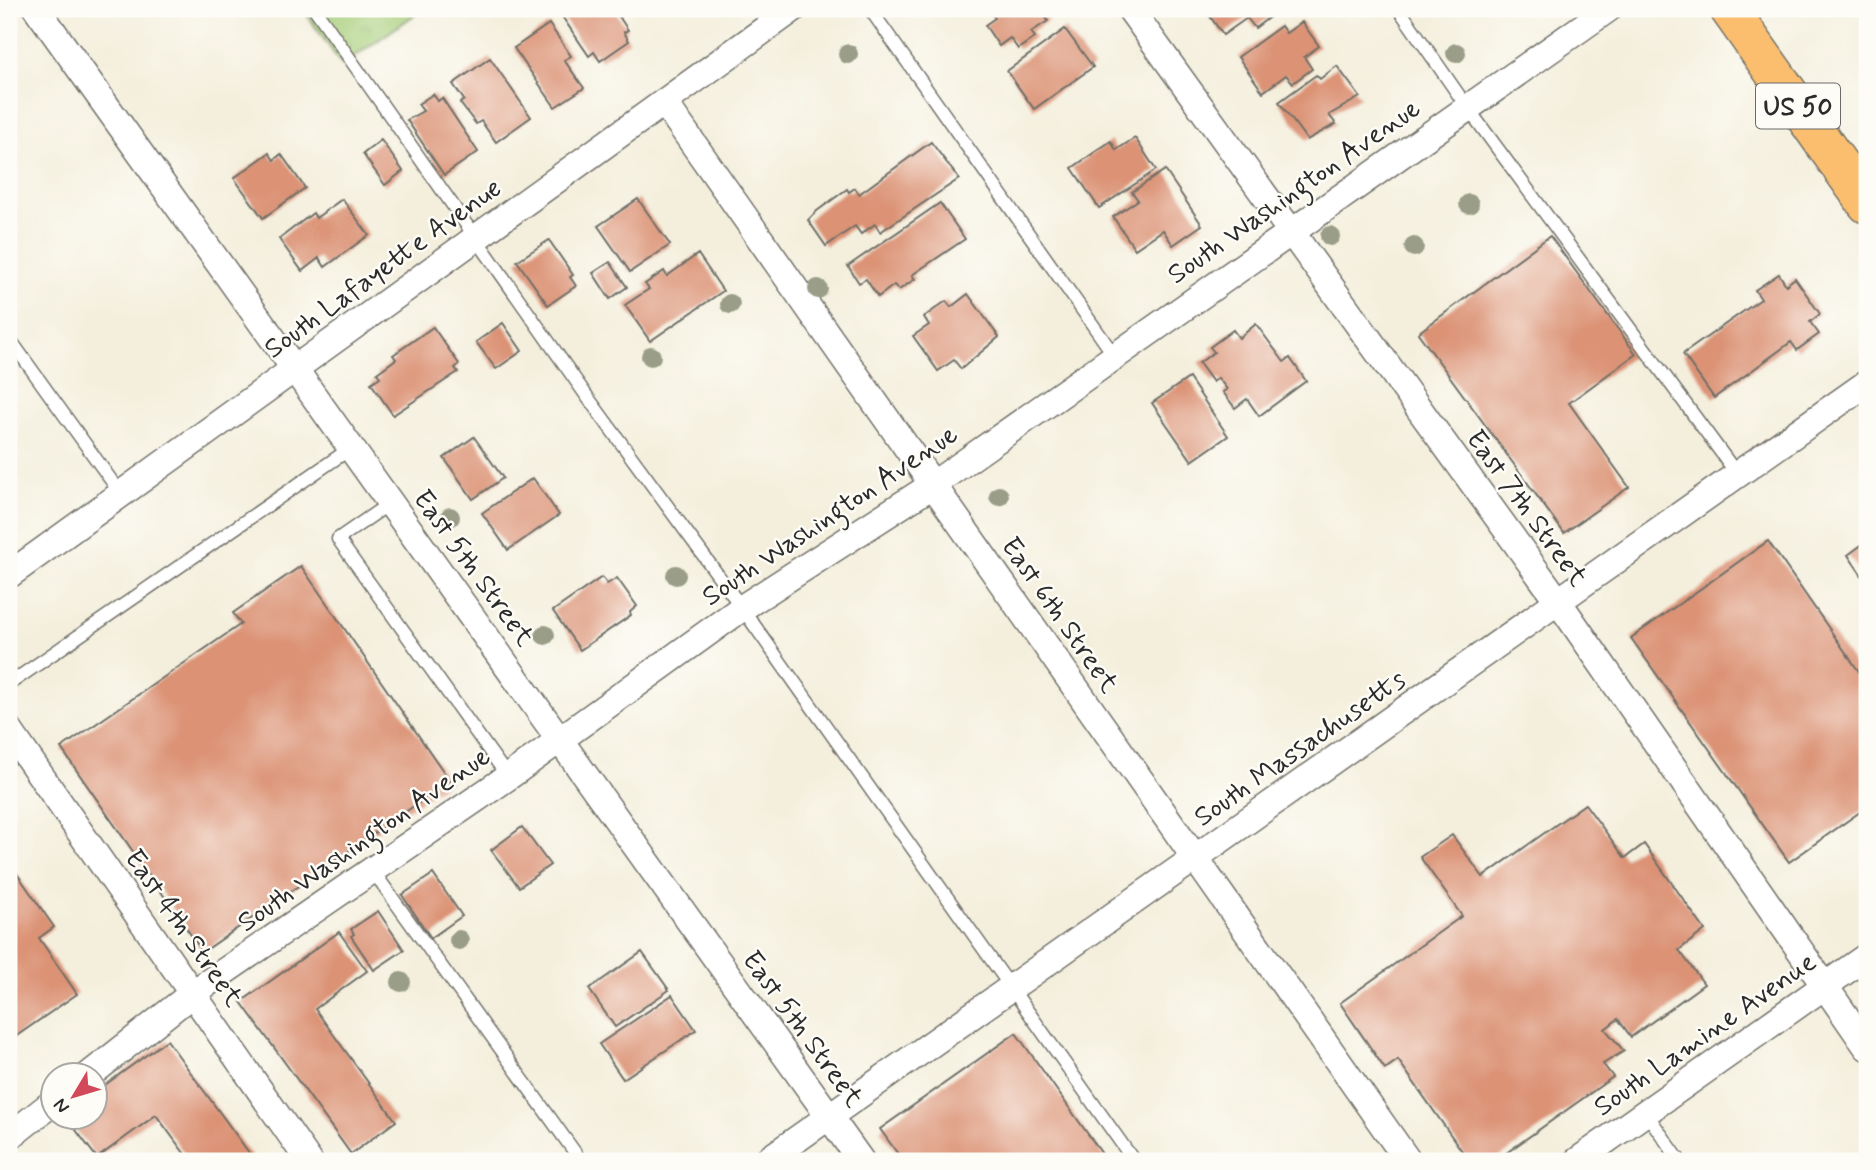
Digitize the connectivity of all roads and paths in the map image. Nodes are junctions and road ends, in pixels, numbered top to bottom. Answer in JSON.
{"nodes":[{"id":1,"x":37,"y":9,"type":"edge"},
{"id":2,"x":315,"y":9,"type":"edge"},
{"id":3,"x":793,"y":9,"type":"edge"},
{"id":4,"x":870,"y":9,"type":"edge"},
{"id":5,"x":1130,"y":9,"type":"edge"},
{"id":6,"x":1399,"y":9,"type":"edge"},
{"id":7,"x":1608,"y":9,"type":"edge"},
{"id":8,"x":1729,"y":9,"type":"edge"},
{"id":9,"x":664,"y":102,"type":"junction"},
{"id":10,"x":1467,"y":107,"type":"junction"},
{"id":11,"x":1867,"y":204,"type":"edge"},
{"id":12,"x":1289,"y":231,"type":"junction"},
{"id":13,"x":475,"y":239,"type":"junction"},
{"id":14,"x":9,"y":338,"type":"edge"},
{"id":15,"x":1114,"y":355,"type":"junction"},
{"id":16,"x":295,"y":369,"type":"junction"},
{"id":17,"x":1867,"y":383,"type":"edge"},
{"id":18,"x":351,"y":448,"type":"junction"},
{"id":19,"x":1737,"y":474,"type":"junction"},
{"id":20,"x":932,"y":486,"type":"junction"},
{"id":21,"x":121,"y":494,"type":"junction"},
{"id":22,"x":390,"y":502,"type":"junction"},
{"id":23,"x":9,"y":575,"type":"edge"},
{"id":24,"x":1558,"y":601,"type":"junction"},
{"id":25,"x":742,"y":608,"type":"junction"},
{"id":26,"x":9,"y":684,"type":"edge"},
{"id":27,"x":9,"y":730,"type":"edge"},
{"id":28,"x":560,"y":740,"type":"junction"},
{"id":29,"x":508,"y":777,"type":"junction"},
{"id":30,"x":1196,"y":858,"type":"junction"},
{"id":31,"x":373,"y":871,"type":"junction"},
{"id":32,"x":1867,"y":956,"type":"edge"},
{"id":33,"x":1825,"y":986,"type":"junction"},
{"id":34,"x":1013,"y":988,"type":"junction"},
{"id":35,"x":193,"y":993,"type":"junction"},
{"id":36,"x":1867,"y":1047,"type":"edge"},
{"id":37,"x":106,"y":1062,"type":"edge"},
{"id":38,"x":38,"y":1113,"type":"edge"},
{"id":39,"x":1646,"y":1113,"type":"junction"},
{"id":40,"x":829,"y":1117,"type":"junction"},
{"id":41,"x":10,"y":1133,"type":"edge"},
{"id":42,"x":309,"y":1161,"type":"edge"},
{"id":43,"x":581,"y":1161,"type":"edge"},
{"id":44,"x":766,"y":1161,"type":"edge"},
{"id":45,"x":861,"y":1161,"type":"edge"},
{"id":46,"x":1134,"y":1161,"type":"edge"},
{"id":47,"x":1408,"y":1161,"type":"edge"},
{"id":48,"x":1577,"y":1161,"type":"edge"},
{"id":49,"x":1680,"y":1161,"type":"edge"}],
"edges":[{"from":1,"to":16,"type":"street","name":"East 5th Street"},
{"from":2,"to":13,"type":"lane"},
{"from":3,"to":9,"type":"street","name":"South Lafayette Avenue"},
{"from":4,"to":15,"type":"lane"},
{"from":5,"to":12,"type":"street","name":"East 7th Street"},
{"from":6,"to":10,"type":"lane"},
{"from":7,"to":10,"type":"street","name":"South Washington Avenue"},
{"from":8,"to":11,"type":"highway","number":"US 50"},
{"from":9,"to":13,"type":"street","name":"South Lafayette Avenue"},
{"from":9,"to":20,"type":"street","name":"East 6th Street"},
{"from":10,"to":12,"type":"street","name":"South Washington Avenue"},
{"from":10,"to":19,"type":"lane"},
{"from":12,"to":15,"type":"street","name":"South Washington Avenue"},
{"from":12,"to":24,"type":"street","name":"East 7th Street"},
{"from":13,"to":16,"type":"street","name":"South Lafayette Avenue"},
{"from":13,"to":25,"type":"lane"},
{"from":14,"to":21,"type":"lane"},
{"from":15,"to":20,"type":"street","name":"South Washington Avenue"},
{"from":16,"to":18,"type":"street","name":"East 5th Street"},
{"from":16,"to":21,"type":"street","name":"South Lafayette Avenue"},
{"from":17,"to":19,"type":"street","name":"South Massachusetts"},
{"from":18,"to":22,"type":"street","name":"East 5th Street"},
{"from":18,"to":26,"type":"lane"},
{"from":19,"to":24,"type":"street","name":"South Massachusetts"},
{"from":20,"to":25,"type":"street","name":"South Washington Avenue"},
{"from":20,"to":30,"type":"street","name":"East 6th Street"},
{"from":21,"to":23,"type":"street","name":"South Lafayette Avenue"},
{"from":22,"to":28,"type":"street","name":"East 5th Street"},
{"from":22,"to":29,"type":"lane"},
{"from":24,"to":30,"type":"street","name":"South Massachusetts"},
{"from":24,"to":33,"type":"street","name":"East 7th Street"},
{"from":25,"to":28,"type":"street","name":"South Washington Avenue"},
{"from":25,"to":34,"type":"lane"},
{"from":27,"to":35,"type":"street","name":"East 4th Street"},
{"from":28,"to":29,"type":"street","name":"South Washington Avenue"},
{"from":28,"to":40,"type":"street","name":"East 5th Street"},
{"from":29,"to":31,"type":"street","name":"South Washington Avenue"},
{"from":30,"to":34,"type":"street","name":"South Massachusetts"},
{"from":30,"to":47,"type":"street","name":"East 6th Street"},
{"from":31,"to":35,"type":"street","name":"South Washington Avenue"},
{"from":31,"to":43,"type":"lane"},
{"from":32,"to":33,"type":"street","name":"South Lamine Avenue"},
{"from":33,"to":36,"type":"street","name":"East 7th Street"},
{"from":33,"to":39,"type":"street","name":"South Lamine Avenue"},
{"from":34,"to":40,"type":"street","name":"South Massachusetts"},
{"from":34,"to":46,"type":"lane"},
{"from":35,"to":37,"type":"street","name":"South Washington Avenue"},
{"from":35,"to":42,"type":"street","name":"East 4th Street"},
{"from":38,"to":41,"type":"street"},
{"from":39,"to":48,"type":"street","name":"South Lamine Avenue"},
{"from":39,"to":49,"type":"lane"},
{"from":40,"to":44,"type":"street","name":"South Massachusetts"},
{"from":40,"to":45,"type":"street","name":"East 5th Street"}]}
